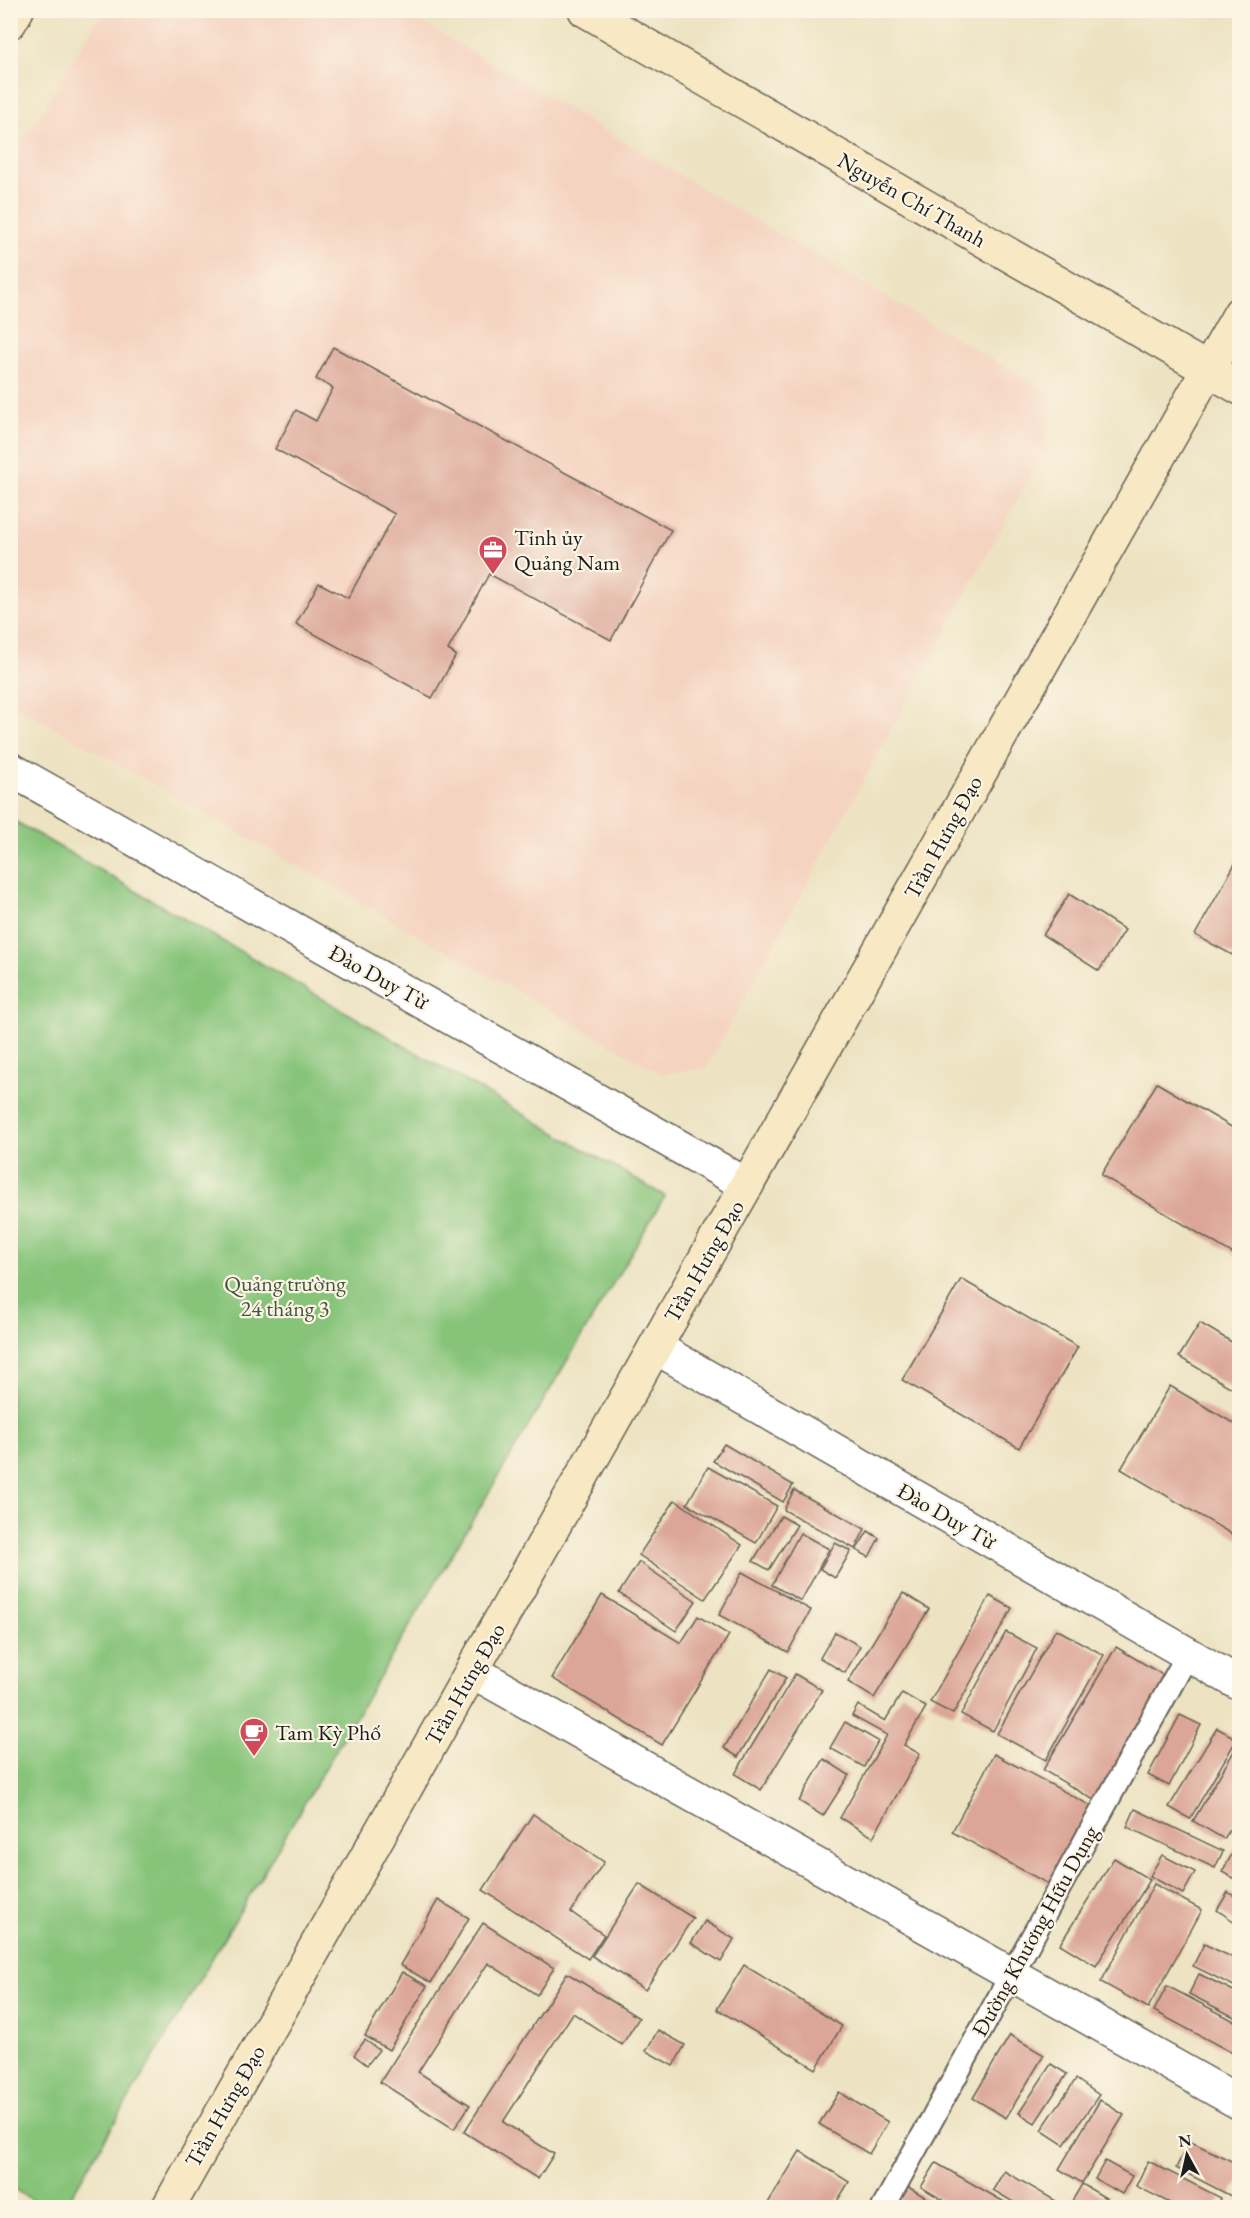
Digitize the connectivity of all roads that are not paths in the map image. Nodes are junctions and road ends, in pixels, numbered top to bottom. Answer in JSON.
{"nodes":[{"id":1,"x":17,"y":10,"type":"edge"},
{"id":2,"x":585,"y":10,"type":"edge"},
{"id":3,"x":10,"y":22,"type":"edge"},
{"id":4,"x":1239,"y":313,"type":"edge"},
{"id":5,"x":1207,"y":370,"type":"junction"},
{"id":6,"x":1239,"y":388,"type":"edge"},
{"id":7,"x":10,"y":769,"type":"edge"},
{"id":8,"x":747,"y":1185,"type":"junction"},
{"id":9,"x":655,"y":1347,"type":"junction"},
{"id":10,"x":1188,"y":1654,"type":"junction"},
{"id":11,"x":472,"y":1671,"type":"junction"},
{"id":12,"x":1239,"y":1684,"type":"edge"},
{"id":13,"x":1011,"y":1975,"type":"junction"},
{"id":14,"x":1239,"y":2103,"type":"edge"},
{"id":15,"x":168,"y":2208,"type":"edge"},
{"id":16,"x":883,"y":2208,"type":"edge"}],
"edges":[{"from":1,"to":3,"type":"street"},
{"from":2,"to":5,"type":"street","name":"Nguyễn Chí Thanh"},
{"from":4,"to":5,"type":"street","name":"Trần Hưng Đạo"},
{"from":5,"to":6,"type":"street","name":"Nguyễn Chí Thanh"},
{"from":5,"to":8,"type":"street","name":"Trần Hưng Đạo"},
{"from":7,"to":8,"type":"street","name":"Đào Duy Từ"},
{"from":8,"to":9,"type":"street","name":"Trần Hưng Đạo"},
{"from":9,"to":10,"type":"street","name":"Đào Duy Từ"},
{"from":9,"to":11,"type":"street","name":"Trần Hưng Đạo"},
{"from":10,"to":12,"type":"street","name":"Đào Duy Từ"},
{"from":10,"to":13,"type":"lane","name":"Đường Khương Hữu Dụng"},
{"from":11,"to":13,"type":"street"},
{"from":11,"to":15,"type":"street","name":"Trần Hưng Đạo"},
{"from":13,"to":14,"type":"street"},
{"from":13,"to":16,"type":"lane","name":"Đường Khương Hữu Dụng"}]}
